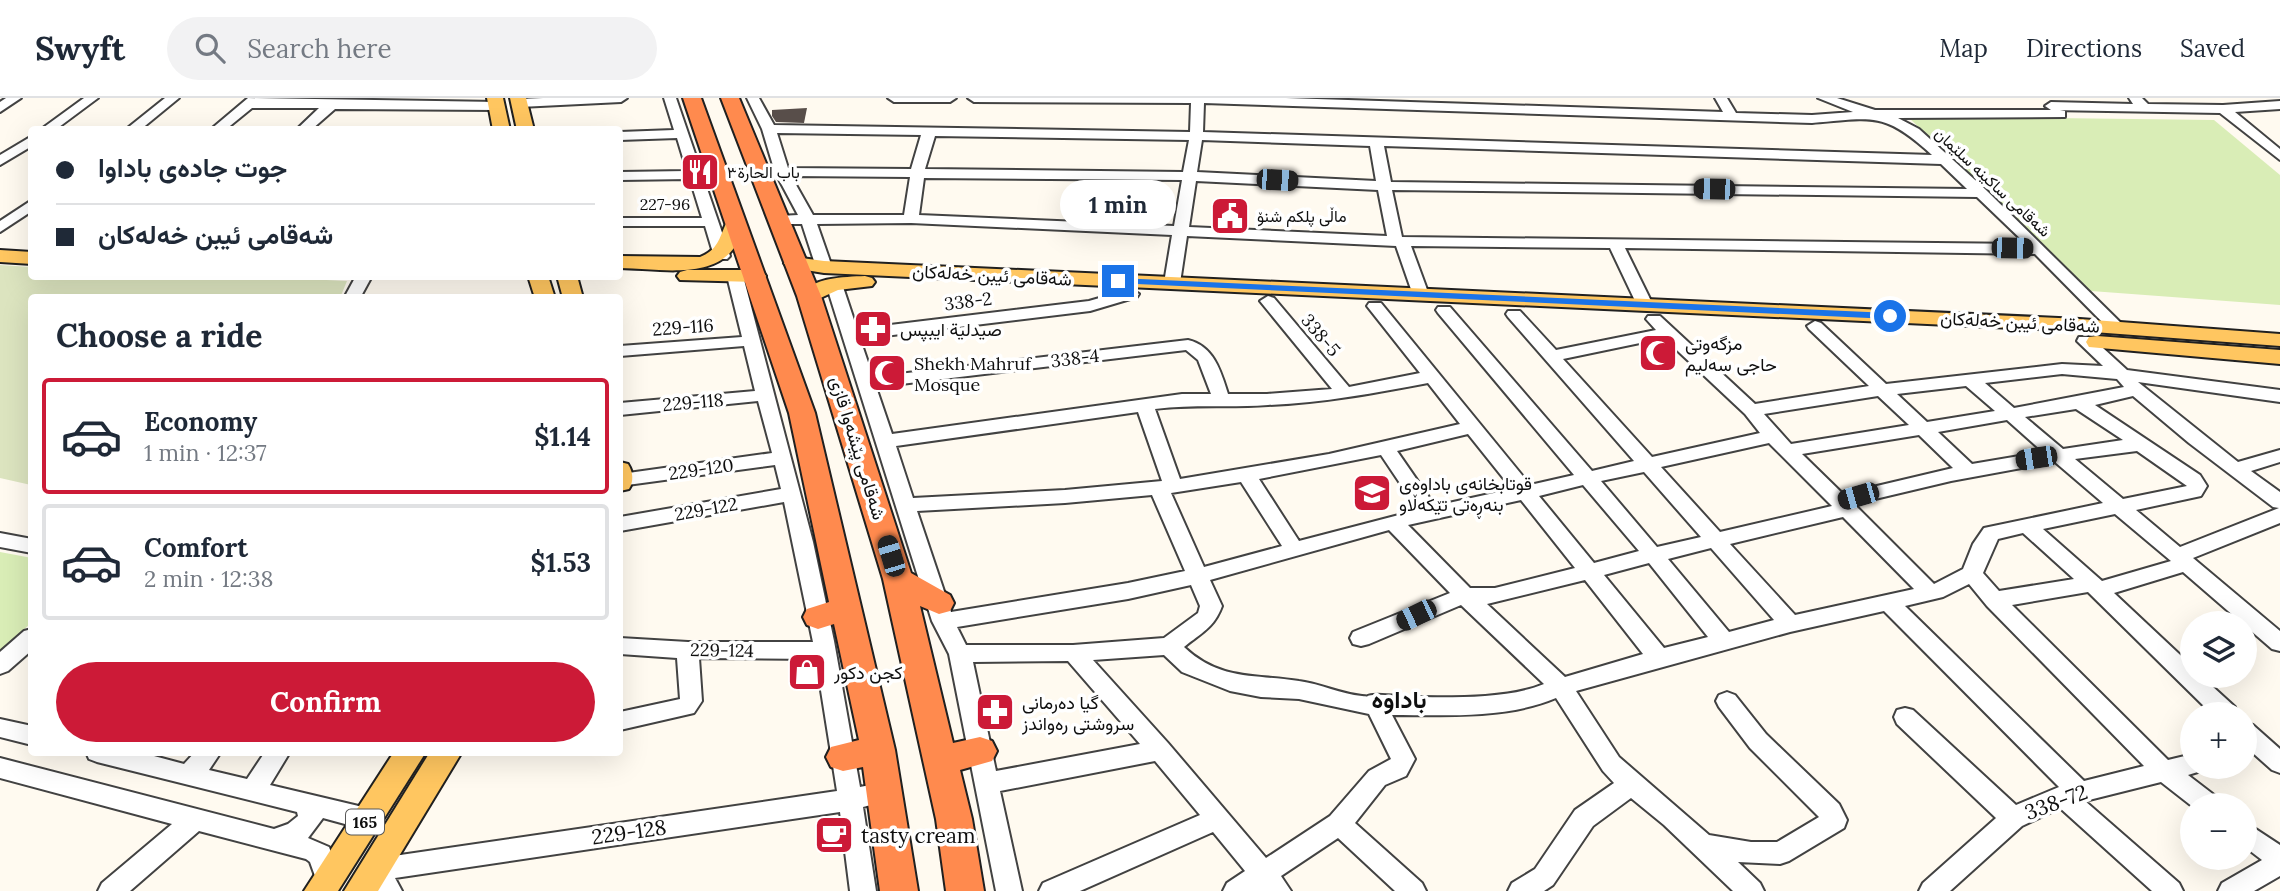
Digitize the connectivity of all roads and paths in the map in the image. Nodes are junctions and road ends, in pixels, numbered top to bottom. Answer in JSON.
{"nodes":[{"id":1,"x":15,"y":98,"type":"edge"},
{"id":2,"x":92,"y":98,"type":"edge"},
{"id":3,"x":173,"y":98,"type":"edge"},
{"id":4,"x":621,"y":98,"type":"edge"},
{"id":5,"x":670,"y":98,"type":"edge"},
{"id":6,"x":692,"y":98,"type":"edge"},
{"id":7,"x":730,"y":98,"type":"edge"},
{"id":8,"x":753,"y":98,"type":"edge"},
{"id":9,"x":894,"y":98,"type":"edge"},
{"id":10,"x":950,"y":98,"type":"edge"},
{"id":11,"x":974,"y":98,"type":"edge"},
{"id":12,"x":1572,"y":98,"type":"edge"},
{"id":13,"x":1649,"y":98,"type":"edge"},
{"id":14,"x":1721,"y":98,"type":"edge"},
{"id":15,"x":1824,"y":98,"type":"edge"},
{"id":16,"x":1206,"y":99,"type":"edge"},
{"id":17,"x":519,"y":100,"type":"edge"},
{"id":18,"x":252,"y":101,"type":"edge"},
{"id":19,"x":496,"y":102,"type":"edge"},
{"id":20,"x":2048,"y":102,"type":"edge"},
{"id":21,"x":1409,"y":103,"type":"edge"},
{"id":22,"x":2140,"y":103,"type":"edge"},
{"id":23,"x":331,"y":105,"type":"junction"},
{"id":24,"x":2280,"y":105,"type":"edge"},
{"id":25,"x":0,"y":108,"type":"edge"},
{"id":26,"x":2223,"y":109,"type":"junction"},
{"id":27,"x":911,"y":112,"type":"edge"},
{"id":28,"x":1578,"y":112,"type":"junction"},
{"id":29,"x":1656,"y":114,"type":"junction"},
{"id":30,"x":1871,"y":114,"type":"junction"},
{"id":31,"x":1732,"y":117,"type":"junction"},
{"id":32,"x":1495,"y":122,"type":"edge"},
{"id":33,"x":52,"y":126,"type":"edge"},
{"id":34,"x":136,"y":126,"type":"edge"},
{"id":35,"x":221,"y":126,"type":"edge"},
{"id":36,"x":307,"y":126,"type":"edge"},
{"id":37,"x":501,"y":126,"type":"edge"},
{"id":38,"x":526,"y":126,"type":"edge"},
{"id":39,"x":769,"y":129,"type":"junction"},
{"id":40,"x":929,"y":132,"type":"junction"},
{"id":41,"x":681,"y":134,"type":"junction"},
{"id":42,"x":623,"y":136,"type":"edge"},
{"id":43,"x":1196,"y":136,"type":"junction"},
{"id":44,"x":28,"y":142,"type":"edge"},
{"id":45,"x":1376,"y":142,"type":"junction"},
{"id":46,"x":2280,"y":156,"type":"edge"},
{"id":47,"x":1944,"y":160,"type":"junction"},
{"id":48,"x":0,"y":161,"type":"edge"},
{"id":49,"x":782,"y":172,"type":"junction"},
{"id":50,"x":918,"y":174,"type":"junction"},
{"id":51,"x":695,"y":175,"type":"junction"},
{"id":52,"x":623,"y":176,"type":"edge"},
{"id":53,"x":1187,"y":176,"type":"junction"},
{"id":54,"x":1384,"y":186,"type":"junction"},
{"id":55,"x":1982,"y":193,"type":"junction"},
{"id":56,"x":28,"y":207,"type":"edge"},
{"id":57,"x":793,"y":219,"type":"junction"},
{"id":58,"x":911,"y":219,"type":"junction"},
{"id":59,"x":623,"y":222,"type":"edge"},
{"id":60,"x":722,"y":223,"type":"junction"},
{"id":61,"x":0,"y":228,"type":"edge"},
{"id":62,"x":1181,"y":229,"type":"junction"},
{"id":63,"x":1399,"y":241,"type":"junction"},
{"id":64,"x":0,"y":243,"type":"edge"},
{"id":65,"x":1615,"y":243,"type":"junction"},
{"id":66,"x":28,"y":245,"type":"edge"},
{"id":67,"x":2039,"y":249,"type":"junction"},
{"id":68,"x":0,"y":256,"type":"edge"},
{"id":69,"x":28,"y":258,"type":"edge"},
{"id":70,"x":623,"y":262,"type":"edge"},
{"id":71,"x":623,"y":275,"type":"edge"},
{"id":72,"x":746,"y":276,"type":"junction"},
{"id":73,"x":822,"y":282,"type":"junction"},
{"id":74,"x":1172,"y":284,"type":"junction"},
{"id":75,"x":1132,"y":295,"type":"junction"},
{"id":76,"x":1421,"y":295,"type":"junction"},
{"id":77,"x":1268,"y":301,"type":"junction"},
{"id":78,"x":1375,"y":306,"type":"junction"},
{"id":79,"x":1547,"y":307,"type":"junction"},
{"id":80,"x":1444,"y":310,"type":"junction"},
{"id":81,"x":1514,"y":314,"type":"junction"},
{"id":82,"x":1656,"y":318,"type":"junction"},
{"id":83,"x":1815,"y":326,"type":"junction"},
{"id":84,"x":2117,"y":327,"type":"junction"},
{"id":85,"x":849,"y":335,"type":"junction"},
{"id":86,"x":2280,"y":340,"type":"edge"},
{"id":87,"x":750,"y":341,"type":"junction"},
{"id":88,"x":2085,"y":341,"type":"junction"},
{"id":89,"x":623,"y":351,"type":"edge"},
{"id":90,"x":1552,"y":356,"type":"junction"},
{"id":91,"x":2280,"y":357,"type":"edge"},
{"id":92,"x":1430,"y":377,"type":"junction"},
{"id":93,"x":1970,"y":380,"type":"junction"},
{"id":94,"x":868,"y":383,"type":"junction"},
{"id":95,"x":2130,"y":383,"type":"junction"},
{"id":96,"x":1881,"y":390,"type":"junction"},
{"id":97,"x":1345,"y":393,"type":"junction"},
{"id":98,"x":767,"y":395,"type":"junction"},
{"id":99,"x":2280,"y":396,"type":"edge"},
{"id":100,"x":1221,"y":398,"type":"junction"},
{"id":101,"x":2079,"y":402,"type":"junction"},
{"id":102,"x":1145,"y":405,"type":"junction"},
{"id":103,"x":623,"y":409,"type":"edge"},
{"id":104,"x":1751,"y":410,"type":"junction"},
{"id":105,"x":2010,"y":414,"type":"junction"},
{"id":106,"x":1472,"y":427,"type":"junction"},
{"id":107,"x":1922,"y":428,"type":"junction"},
{"id":108,"x":1773,"y":436,"type":"junction"},
{"id":109,"x":886,"y":441,"type":"junction"},
{"id":110,"x":2142,"y":444,"type":"junction"},
{"id":111,"x":1386,"y":449,"type":"junction"},
{"id":112,"x":1788,"y":450,"type":"junction"},
{"id":113,"x":2058,"y":455,"type":"junction"},
{"id":114,"x":2280,"y":456,"type":"edge"},
{"id":115,"x":782,"y":458,"type":"junction"},
{"id":116,"x":1648,"y":464,"type":"junction"},
{"id":117,"x":1967,"y":470,"type":"junction"},
{"id":118,"x":2236,"y":470,"type":"junction"},
{"id":119,"x":1246,"y":475,"type":"junction"},
{"id":120,"x":623,"y":478,"type":"edge"},
{"id":121,"x":1587,"y":478,"type":"junction"},
{"id":122,"x":1166,"y":487,"type":"junction"},
{"id":123,"x":1523,"y":492,"type":"junction"},
{"id":124,"x":792,"y":494,"type":"junction"},
{"id":125,"x":2280,"y":502,"type":"edge"},
{"id":126,"x":906,"y":505,"type":"junction"},
{"id":127,"x":2117,"y":505,"type":"junction"},
{"id":128,"x":1843,"y":506,"type":"junction"},
{"id":129,"x":1431,"y":514,"type":"junction"},
{"id":130,"x":2280,"y":515,"type":"edge"},
{"id":131,"x":1393,"y":522,"type":"junction"},
{"id":132,"x":623,"y":523,"type":"edge"},
{"id":133,"x":2026,"y":525,"type":"junction"},
{"id":134,"x":0,"y":540,"type":"edge"},
{"id":135,"x":1716,"y":540,"type":"junction"},
{"id":136,"x":28,"y":545,"type":"edge"},
{"id":137,"x":1294,"y":549,"type":"junction"},
{"id":138,"x":1653,"y":555,"type":"junction"},
{"id":139,"x":2182,"y":560,"type":"junction"},
{"id":140,"x":1590,"y":572,"type":"junction"},
{"id":141,"x":1972,"y":573,"type":"junction"},
{"id":142,"x":1199,"y":576,"type":"junction"},
{"id":143,"x":898,"y":579,"type":"junction"},
{"id":144,"x":2095,"y":587,"type":"junction"},
{"id":145,"x":1931,"y":593,"type":"junction"},
{"id":146,"x":1465,"y":596,"type":"junction"},
{"id":147,"x":1994,"y":600,"type":"junction"},
{"id":148,"x":1889,"y":603,"type":"junction"},
{"id":149,"x":848,"y":609,"type":"junction"},
{"id":150,"x":941,"y":612,"type":"junction"},
{"id":151,"x":818,"y":617,"type":"junction"},
{"id":152,"x":1790,"y":624,"type":"junction"},
{"id":153,"x":1361,"y":638,"type":"dead end"},
{"id":154,"x":28,"y":640,"type":"edge"},
{"id":155,"x":1724,"y":641,"type":"junction"},
{"id":156,"x":2280,"y":643,"type":"edge"},
{"id":157,"x":623,"y":646,"type":"edge"},
{"id":158,"x":1169,"y":646,"type":"junction"},
{"id":159,"x":688,"y":650,"type":"junction"},
{"id":160,"x":824,"y":651,"type":"junction"},
{"id":161,"x":1073,"y":653,"type":"junction"},
{"id":162,"x":960,"y":654,"type":"junction"},
{"id":163,"x":1659,"y":658,"type":"junction"},
{"id":164,"x":0,"y":665,"type":"edge"},
{"id":165,"x":1561,"y":687,"type":"junction"},
{"id":166,"x":1727,"y":701,"type":"dead end"},
{"id":167,"x":2215,"y":702,"type":"edge"},
{"id":168,"x":1375,"y":703,"type":"junction"},
{"id":169,"x":1905,"y":717,"type":"dead end"},
{"id":170,"x":623,"y":720,"type":"edge"},
{"id":171,"x":0,"y":728,"type":"edge"},
{"id":172,"x":28,"y":735,"type":"edge"},
{"id":173,"x":878,"y":750,"type":"junction"},
{"id":174,"x":1160,"y":750,"type":"junction"},
{"id":175,"x":980,"y":751,"type":"junction"},
{"id":176,"x":112,"y":756,"type":"edge"},
{"id":177,"x":206,"y":756,"type":"edge"},
{"id":178,"x":276,"y":756,"type":"edge"},
{"id":179,"x":408,"y":756,"type":"edge"},
{"id":180,"x":447,"y":756,"type":"edge"},
{"id":181,"x":844,"y":757,"type":"junction"},
{"id":182,"x":940,"y":761,"type":"junction"},
{"id":183,"x":2180,"y":767,"type":"edge"},
{"id":184,"x":0,"y":768,"type":"edge"},
{"id":185,"x":2163,"y":770,"type":"junction"},
{"id":186,"x":188,"y":776,"type":"junction"},
{"id":187,"x":988,"y":783,"type":"junction"},
{"id":188,"x":1631,"y":784,"type":"junction"},
{"id":189,"x":252,"y":791,"type":"junction"},
{"id":190,"x":885,"y":792,"type":"junction"},
{"id":191,"x":2193,"y":793,"type":"edge"},
{"id":192,"x":2071,"y":794,"type":"junction"},
{"id":193,"x":850,"y":800,"type":"junction"},
{"id":194,"x":307,"y":805,"type":"junction"},
{"id":195,"x":2013,"y":818,"type":"junction"},
{"id":196,"x":196,"y":819,"type":"junction"},
{"id":197,"x":367,"y":819,"type":"junction"},
{"id":198,"x":1217,"y":819,"type":"junction"},
{"id":199,"x":1339,"y":824,"type":"junction"},
{"id":200,"x":276,"y":839,"type":"junction"},
{"id":201,"x":2257,"y":843,"type":"edge"},
{"id":202,"x":1700,"y":845,"type":"junction"},
{"id":203,"x":2280,"y":861,"type":"edge"},
{"id":204,"x":1262,"y":872,"type":"junction"},
{"id":205,"x":374,"y":884,"type":"edge"},
{"id":206,"x":324,"y":885,"type":"edge"},
{"id":207,"x":111,"y":891,"type":"edge"},
{"id":208,"x":863,"y":891,"type":"edge"},
{"id":209,"x":899,"y":891,"type":"edge"},
{"id":210,"x":965,"y":891,"type":"edge"},
{"id":211,"x":1009,"y":891,"type":"edge"},
{"id":212,"x":1052,"y":891,"type":"edge"},
{"id":213,"x":1236,"y":891,"type":"edge"},
{"id":214,"x":1278,"y":891,"type":"edge"},
{"id":215,"x":1413,"y":891,"type":"edge"},
{"id":216,"x":1521,"y":891,"type":"edge"},
{"id":217,"x":1751,"y":891,"type":"edge"},
{"id":218,"x":1932,"y":891,"type":"edge"},
{"id":219,"x":2170,"y":891,"type":"edge"},
{"id":220,"x":2231,"y":891,"type":"edge"}],
"edges":[{"from":1,"to":25,"type":"street"},
{"from":2,"to":33,"type":"street"},
{"from":3,"to":34,"type":"street"},
{"from":4,"to":17,"type":"street"},
{"from":5,"to":41,"type":"street"},
{"from":6,"to":60,"type":"highway"},
{"from":7,"to":57,"type":"highway","name":"شەقامی پێشەوا قازی"},
{"from":8,"to":39,"type":"street"},
{"from":9,"to":27,"type":"street"},
{"from":10,"to":27,"type":"street"},
{"from":11,"to":16,"type":"street"},
{"from":12,"to":28,"type":"street"},
{"from":13,"to":29,"type":"street"},
{"from":14,"to":31,"type":"street"},
{"from":15,"to":30,"type":"street","name":"شەقامی ساکینە سلێمان"},
{"from":16,"to":21,"type":"street"},
{"from":16,"to":43,"type":"street"},
{"from":17,"to":38,"type":"main road"},
{"from":18,"to":23,"type":"street"},
{"from":18,"to":35,"type":"street"},
{"from":19,"to":23,"type":"street"},
{"from":19,"to":37,"type":"main road"},
{"from":20,"to":22,"type":"street"},
{"from":20,"to":30,"type":"street"},
{"from":21,"to":32,"type":"street"},
{"from":22,"to":26,"type":"street"},
{"from":23,"to":36,"type":"street"},
{"from":24,"to":26,"type":"street"},
{"from":26,"to":46,"type":"street"},
{"from":27,"to":39,"type":"street"},
{"from":27,"to":40,"type":"street"},
{"from":28,"to":29,"type":"street"},
{"from":28,"to":32,"type":"street"},
{"from":29,"to":31,"type":"street"},
{"from":30,"to":31,"type":"street"},
{"from":30,"to":47,"type":"street","name":"شەقامی ساکینە سلێمان"},
{"from":32,"to":45,"type":"street"},
{"from":32,"to":47,"type":"street"},
{"from":39,"to":49,"type":"street"},
{"from":40,"to":43,"type":"street"},
{"from":40,"to":50,"type":"street"},
{"from":41,"to":42,"type":"street"},
{"from":41,"to":51,"type":"street"},
{"from":43,"to":45,"type":"street"},
{"from":43,"to":53,"type":"street"},
{"from":44,"to":48,"type":"street"},
{"from":45,"to":54,"type":"street"},
{"from":47,"to":55,"type":"street","name":"شەقامی ساکینە سلێمان"},
{"from":49,"to":50,"type":"street"},
{"from":49,"to":57,"type":"street"},
{"from":50,"to":53,"type":"street"},
{"from":50,"to":58,"type":"street"},
{"from":51,"to":52,"type":"street"},
{"from":51,"to":60,"type":"street"},
{"from":53,"to":54,"type":"street"},
{"from":53,"to":62,"type":"street"},
{"from":54,"to":55,"type":"street"},
{"from":54,"to":63,"type":"street"},
{"from":55,"to":67,"type":"street","name":"شەقامی ساکینە سلێمان"},
{"from":56,"to":61,"type":"street"},
{"from":57,"to":58,"type":"street"},
{"from":57,"to":73,"type":"street"},
{"from":57,"to":73,"type":"highway","name":"شەقامی پێشەوا قازی"},
{"from":58,"to":62,"type":"street"},
{"from":59,"to":60,"type":"street","name":"227-96"},
{"from":60,"to":70,"type":"main road"},
{"from":60,"to":72,"type":"highway"},
{"from":62,"to":63,"type":"street"},
{"from":62,"to":74,"type":"street"},
{"from":63,"to":65,"type":"street"},
{"from":63,"to":76,"type":"street"},
{"from":64,"to":66,"type":"main road"},
{"from":65,"to":67,"type":"street"},
{"from":65,"to":82,"type":"street"},
{"from":67,"to":84,"type":"street","name":"شەقامی ساکینە سلێمان"},
{"from":68,"to":69,"type":"main road"},
{"from":71,"to":72,"type":"main road"},
{"from":72,"to":87,"type":"street"},
{"from":72,"to":149,"type":"highway"},
{"from":73,"to":74,"type":"main road","name":"شەقامی ئیبن خەلەکان"},
{"from":73,"to":75,"type":"main road","name":"شەقامی ئیبن خەلەکان"},
{"from":73,"to":85,"type":"street"},
{"from":73,"to":143,"type":"highway","name":"شەقامی پێشەوا قازی"},
{"from":74,"to":76,"type":"main road","name":"شەقامی ئیبن خەلەکان"},
{"from":75,"to":77,"type":"main road","name":"شەقامی ئیبن خەلەکان"},
{"from":75,"to":85,"type":"street","name":"338-2"},
{"from":76,"to":79,"type":"main road","name":"شەقامی ئیبن خەلەکان"},
{"from":77,"to":78,"type":"main road","name":"شەقامی ئیبن خەلەکان"},
{"from":77,"to":97,"type":"street","name":"338-5"},
{"from":78,"to":80,"type":"main road","name":"شەقامی ئیبن خەلەکان"},
{"from":78,"to":92,"type":"street"},
{"from":79,"to":81,"type":"main road","name":"شەقامی ئیبن خەلەکان"},
{"from":79,"to":82,"type":"main road","name":"شەقامی ئیبن خەلەکان"},
{"from":80,"to":81,"type":"main road","name":"شەقامی ئیبن خەلەکان"},
{"from":80,"to":121,"type":"street"},
{"from":81,"to":90,"type":"street"},
{"from":82,"to":83,"type":"main road","name":"شەقامی ئیبن خەلەکان"},
{"from":82,"to":84,"type":"main road","name":"شەقامی ئیبن خەلەکان"},
{"from":82,"to":90,"type":"street"},
{"from":82,"to":104,"type":"street"},
{"from":83,"to":88,"type":"main road","name":"شەقامی ئیبن خەلەکان"},
{"from":83,"to":96,"type":"street"},
{"from":84,"to":86,"type":"main road","name":"شەقامی ئیبن خەلەکان"},
{"from":85,"to":94,"type":"street"},
{"from":87,"to":89,"type":"street","name":"229-116"},
{"from":87,"to":98,"type":"street"},
{"from":88,"to":91,"type":"main road","name":"شەقامی ئیبن خەلەکان"},
{"from":88,"to":95,"type":"street"},
{"from":90,"to":116,"type":"street"},
{"from":92,"to":97,"type":"street"},
{"from":92,"to":106,"type":"street"},
{"from":93,"to":95,"type":"street"},
{"from":93,"to":96,"type":"street"},
{"from":93,"to":105,"type":"street"},
{"from":94,"to":100,"type":"street","name":"338-4"},
{"from":94,"to":109,"type":"street"},
{"from":95,"to":99,"type":"street"},
{"from":95,"to":101,"type":"street"},
{"from":95,"to":118,"type":"street"},
{"from":96,"to":104,"type":"street"},
{"from":96,"to":107,"type":"street"},
{"from":97,"to":100,"type":"street"},
{"from":98,"to":103,"type":"street","name":"229-118"},
{"from":98,"to":115,"type":"street"},
{"from":100,"to":102,"type":"street"},
{"from":101,"to":105,"type":"street"},
{"from":101,"to":110,"type":"street"},
{"from":102,"to":109,"type":"street"},
{"from":102,"to":122,"type":"street"},
{"from":104,"to":108,"type":"street"},
{"from":105,"to":107,"type":"street"},
{"from":105,"to":113,"type":"street"},
{"from":106,"to":111,"type":"street"},
{"from":106,"to":123,"type":"street"},
{"from":107,"to":112,"type":"street"},
{"from":107,"to":117,"type":"street"},
{"from":108,"to":112,"type":"street"},
{"from":108,"to":116,"type":"street"},
{"from":109,"to":126,"type":"street"},
{"from":110,"to":113,"type":"street"},
{"from":110,"to":127,"type":"street"},
{"from":111,"to":119,"type":"street"},
{"from":111,"to":129,"type":"street"},
{"from":112,"to":128,"type":"street"},
{"from":113,"to":117,"type":"street"},
{"from":113,"to":127,"type":"street"},
{"from":114,"to":118,"type":"street"},
{"from":115,"to":120,"type":"street","name":"229-120"},
{"from":115,"to":124,"type":"street"},
{"from":116,"to":121,"type":"street"},
{"from":116,"to":135,"type":"street"},
{"from":117,"to":128,"type":"street"},
{"from":118,"to":125,"type":"street"},
{"from":119,"to":122,"type":"street"},
{"from":119,"to":137,"type":"street"},
{"from":121,"to":123,"type":"street"},
{"from":121,"to":138,"type":"street"},
{"from":122,"to":126,"type":"street"},
{"from":122,"to":142,"type":"street"},
{"from":123,"to":129,"type":"street"},
{"from":123,"to":140,"type":"street"},
{"from":124,"to":132,"type":"street","name":"229-122"},
{"from":124,"to":151,"type":"street"},
{"from":126,"to":150,"type":"street"},
{"from":127,"to":133,"type":"street"},
{"from":127,"to":139,"type":"street"},
{"from":128,"to":135,"type":"street"},
{"from":128,"to":145,"type":"street"},
{"from":129,"to":131,"type":"street"},
{"from":130,"to":139,"type":"street"},
{"from":131,"to":137,"type":"street"},
{"from":131,"to":146,"type":"street"},
{"from":133,"to":141,"type":"street"},
{"from":133,"to":144,"type":"street"},
{"from":134,"to":136,"type":"street"},
{"from":135,"to":138,"type":"street"},
{"from":135,"to":152,"type":"street"},
{"from":137,"to":142,"type":"street"},
{"from":138,"to":140,"type":"street"},
{"from":138,"to":155,"type":"street"},
{"from":139,"to":144,"type":"street"},
{"from":139,"to":156,"type":"street"},
{"from":140,"to":146,"type":"street"},
{"from":140,"to":163,"type":"street"},
{"from":141,"to":145,"type":"street"},
{"from":141,"to":147,"type":"street"},
{"from":142,"to":150,"type":"street"},
{"from":142,"to":158,"type":"street"},
{"from":143,"to":150,"type":"highway"},
{"from":143,"to":182,"type":"highway","name":"شەقامی پێشەوا قازی"},
{"from":144,"to":147,"type":"street"},
{"from":144,"to":167,"type":"street"},
{"from":145,"to":148,"type":"street"},
{"from":146,"to":153,"type":"street"},
{"from":146,"to":165,"type":"street"},
{"from":147,"to":185,"type":"street"},
{"from":148,"to":152,"type":"street"},
{"from":148,"to":192,"type":"street"},
{"from":149,"to":151,"type":"highway"},
{"from":149,"to":173,"type":"highway"},
{"from":150,"to":162,"type":"street"},
{"from":151,"to":160,"type":"street"},
{"from":152,"to":155,"type":"street"},
{"from":154,"to":164,"type":"street"},
{"from":155,"to":163,"type":"street"},
{"from":157,"to":159,"type":"street","name":"229-124"},
{"from":158,"to":161,"type":"street"},
{"from":158,"to":168,"type":"street"},
{"from":159,"to":160,"type":"street","name":"229-124"},
{"from":159,"to":170,"type":"street"},
{"from":160,"to":181,"type":"street"},
{"from":161,"to":162,"type":"street"},
{"from":161,"to":174,"type":"street"},
{"from":162,"to":175,"type":"street"},
{"from":163,"to":165,"type":"street"},
{"from":165,"to":168,"type":"street"},
{"from":165,"to":188,"type":"street"},
{"from":166,"to":202,"type":"street"},
{"from":168,"to":199,"type":"street"},
{"from":169,"to":195,"type":"street"},
{"from":171,"to":172,"type":"street"},
{"from":173,"to":181,"type":"highway"},
{"from":173,"to":190,"type":"highway"},
{"from":174,"to":187,"type":"street"},
{"from":174,"to":198,"type":"street"},
{"from":175,"to":182,"type":"highway"},
{"from":175,"to":187,"type":"street"},
{"from":176,"to":186,"type":"street"},
{"from":177,"to":186,"type":"street"},
{"from":178,"to":189,"type":"street"},
{"from":179,"to":197,"type":"main road","number":"165"},
{"from":180,"to":205,"type":"main road","number":"165"},
{"from":181,"to":193,"type":"street"},
{"from":182,"to":210,"type":"highway","name":"شەقامی پێشەوا قازی"},
{"from":183,"to":185,"type":"street","name":"338-72"},
{"from":184,"to":196,"type":"street"},
{"from":185,"to":191,"type":"street"},
{"from":185,"to":192,"type":"street","name":"338-72"},
{"from":186,"to":189,"type":"street"},
{"from":187,"to":211,"type":"street"},
{"from":188,"to":202,"type":"street"},
{"from":188,"to":216,"type":"street"},
{"from":189,"to":194,"type":"street"},
{"from":190,"to":193,"type":"street","name":"229-128"},
{"from":190,"to":209,"type":"highway"},
{"from":192,"to":195,"type":"street","name":"338-72"},
{"from":192,"to":219,"type":"street"},
{"from":193,"to":205,"type":"street","name":"229-128"},
{"from":193,"to":208,"type":"street"},
{"from":194,"to":197,"type":"street"},
{"from":194,"to":200,"type":"street"},
{"from":195,"to":218,"type":"street","name":"338-72"},
{"from":196,"to":200,"type":"street"},
{"from":196,"to":207,"type":"street"},
{"from":197,"to":206,"type":"main road","number":"165"},
{"from":198,"to":204,"type":"street"},
{"from":198,"to":212,"type":"street"},
{"from":199,"to":204,"type":"street"},
{"from":199,"to":215,"type":"street"},
{"from":200,"to":206,"type":"street"},
{"from":201,"to":203,"type":"street"},
{"from":202,"to":217,"type":"street"},
{"from":203,"to":220,"type":"street"},
{"from":204,"to":213,"type":"street"},
{"from":204,"to":214,"type":"street"}]}
